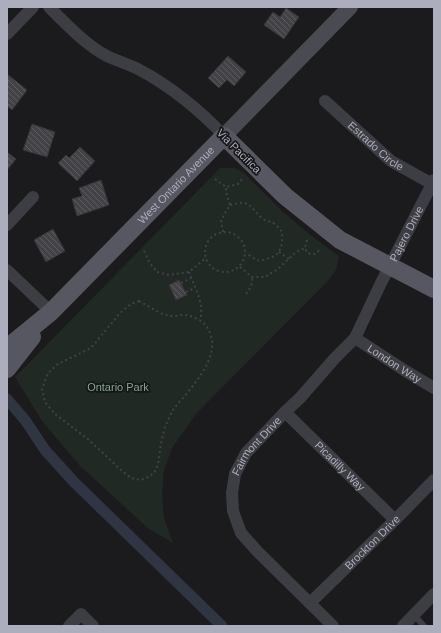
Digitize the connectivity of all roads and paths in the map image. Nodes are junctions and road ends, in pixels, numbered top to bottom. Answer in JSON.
{"nodes":[{"id":1,"x":33,"y":7,"type":"edge"},
{"id":2,"x":49,"y":7,"type":"edge"},
{"id":3,"x":350,"y":7,"type":"edge"},
{"id":4,"x":7,"y":34,"type":"edge"},
{"id":5,"x":325,"y":101,"type":"dead end"},
{"id":6,"x":224,"y":136,"type":"junction"},
{"id":7,"x":243,"y":178,"type":"dead end"},
{"id":8,"x":215,"y":179,"type":"dead end"},
{"id":9,"x":433,"y":183,"type":"edge"},
{"id":10,"x":226,"y":187,"type":"junction"},
{"id":11,"x":34,"y":197,"type":"dead end"},
{"id":12,"x":230,"y":204,"type":"junction"},
{"id":13,"x":7,"y":225,"type":"edge"},
{"id":14,"x":223,"y":232,"type":"junction"},
{"id":15,"x":307,"y":240,"type":"dead end"},
{"id":16,"x":305,"y":248,"type":"junction"},
{"id":17,"x":321,"y":249,"type":"dead end"},
{"id":18,"x":144,"y":251,"type":"dead end"},
{"id":19,"x":279,"y":252,"type":"junction"},
{"id":20,"x":246,"y":253,"type":"junction"},
{"id":21,"x":206,"y":258,"type":"junction"},
{"id":22,"x":289,"y":259,"type":"junction"},
{"id":23,"x":389,"y":266,"type":"junction"},
{"id":24,"x":240,"y":267,"type":"junction"},
{"id":25,"x":7,"y":270,"type":"edge"},
{"id":26,"x":188,"y":272,"type":"junction"},
{"id":27,"x":252,"y":277,"type":"junction"},
{"id":28,"x":191,"y":278,"type":"junction"},
{"id":29,"x":181,"y":283,"type":"dead end"},
{"id":30,"x":195,"y":288,"type":"junction"},
{"id":31,"x":434,"y":289,"type":"edge"},
{"id":32,"x":186,"y":292,"type":"dead end"},
{"id":33,"x":246,"y":294,"type":"dead end"},
{"id":34,"x":51,"y":312,"type":"junction"},
{"id":35,"x":200,"y":320,"type":"junction"},
{"id":36,"x":355,"y":338,"type":"junction"},
{"id":37,"x":7,"y":348,"type":"edge"},
{"id":38,"x":7,"y":369,"type":"edge"},
{"id":39,"x":434,"y":388,"type":"edge"},
{"id":40,"x":285,"y":412,"type":"junction"},
{"id":41,"x":434,"y":480,"type":"edge"},
{"id":42,"x":395,"y":520,"type":"junction"},
{"id":43,"x":434,"y":594,"type":"edge"},
{"id":44,"x":310,"y":603,"type":"junction"},
{"id":45,"x":414,"y":615,"type":"junction"},
{"id":46,"x":69,"y":626,"type":"edge"},
{"id":47,"x":93,"y":626,"type":"edge"},
{"id":48,"x":333,"y":626,"type":"edge"},
{"id":49,"x":403,"y":626,"type":"edge"},
{"id":50,"x":424,"y":626,"type":"edge"}],
"edges":[{"from":1,"to":4,"type":"street"},
{"from":2,"to":6,"type":"street","name":"Via Pacifica"},
{"from":3,"to":6,"type":"main road","name":"West Ontario Avenue"},
{"from":5,"to":9,"type":"street","name":"Estrado Circle"},
{"from":6,"to":23,"type":"main road","name":"Via Pacifica"},
{"from":6,"to":34,"type":"main road","name":"West Ontario Avenue"},
{"from":7,"to":10,"type":"path"},
{"from":8,"to":10,"type":"path"},
{"from":9,"to":23,"type":"street","name":"Pajero Drive"},
{"from":10,"to":12,"type":"path"},
{"from":11,"to":13,"type":"street"},
{"from":12,"to":14,"type":"path"},
{"from":12,"to":19,"type":"path"},
{"from":14,"to":20,"type":"path"},
{"from":14,"to":21,"type":"path"},
{"from":15,"to":16,"type":"path"},
{"from":16,"to":17,"type":"path"},
{"from":16,"to":22,"type":"path"},
{"from":18,"to":26,"type":"path"},
{"from":19,"to":20,"type":"path"},
{"from":19,"to":22,"type":"path"},
{"from":20,"to":24,"type":"path"},
{"from":21,"to":24,"type":"path"},
{"from":21,"to":26,"type":"path"},
{"from":22,"to":27,"type":"path"},
{"from":23,"to":31,"type":"main road","name":"Via Pacifica"},
{"from":23,"to":36,"type":"street","name":"Fairmont Drive"},
{"from":24,"to":27,"type":"path"},
{"from":25,"to":34,"type":"street"},
{"from":26,"to":28,"type":"path"},
{"from":27,"to":33,"type":"path"},
{"from":28,"to":29,"type":"path"},
{"from":28,"to":30,"type":"path"},
{"from":30,"to":32,"type":"path"},
{"from":30,"to":35,"type":"path"},
{"from":34,"to":37,"type":"main road","name":"West Ontario Avenue"},
{"from":34,"to":38,"type":"main road","name":"West Ontario Avenue"},
{"from":35,"to":35,"type":"path"},
{"from":36,"to":39,"type":"street","name":"London Way"},
{"from":36,"to":40,"type":"street","name":"Fairmont Drive"},
{"from":40,"to":42,"type":"street","name":"Picadilly Way"},
{"from":40,"to":44,"type":"street","name":"Fairmont Drive"},
{"from":41,"to":42,"type":"street","name":"Brockton Drive"},
{"from":42,"to":44,"type":"street","name":"Brockton Drive"},
{"from":43,"to":45,"type":"street"},
{"from":44,"to":48,"type":"street","name":"Fairmont Drive"},
{"from":45,"to":49,"type":"street"},
{"from":45,"to":50,"type":"lane"},
{"from":46,"to":47,"type":"street"}]}
